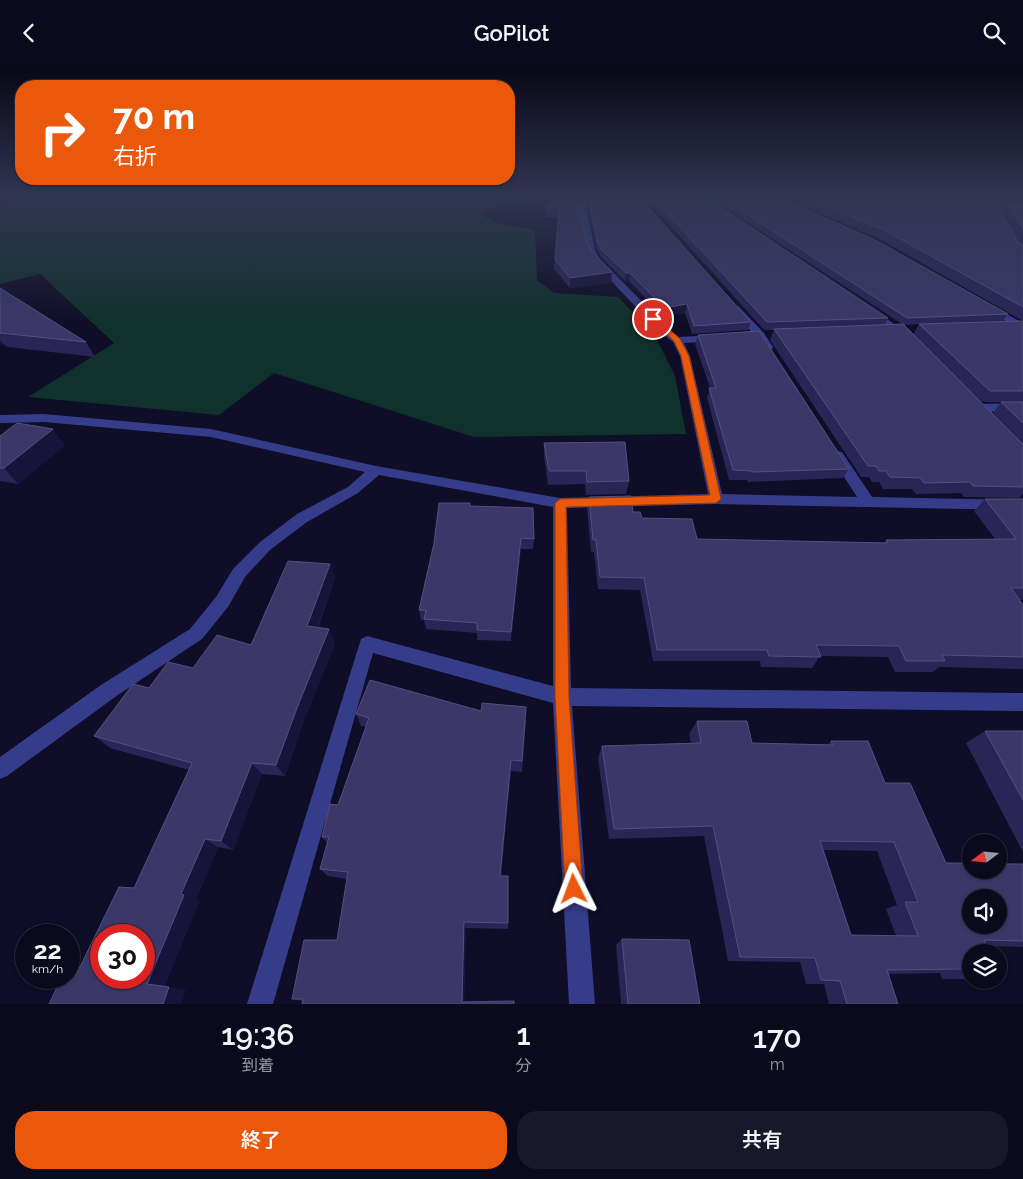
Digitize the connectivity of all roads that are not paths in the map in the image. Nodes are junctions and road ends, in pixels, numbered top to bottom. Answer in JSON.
{"nodes":[{"id":1,"x":589,"y":238,"type":"edge"},
{"id":2,"x":728,"y":299,"type":"edge"},
{"id":3,"x":978,"y":301,"type":"edge"},
{"id":4,"x":860,"y":303,"type":"edge"},
{"id":5,"x":1022,"y":326,"type":"edge"},
{"id":6,"x":1002,"y":327,"type":"edge"},
{"id":7,"x":919,"y":330,"type":"edge"},
{"id":8,"x":881,"y":331,"type":"edge"},
{"id":9,"x":900,"y":331,"type":"junction"},
{"id":10,"x":764,"y":335,"type":"junction"},
{"id":11,"x":742,"y":336,"type":"edge"},
{"id":12,"x":723,"y":337,"type":"edge"},
{"id":13,"x":677,"y":340,"type":"junction"},
{"id":14,"x":913,"y":343,"type":"edge"},
{"id":15,"x":776,"y":360,"type":"edge"},
{"id":16,"x":1023,"y":407,"type":"edge"},
{"id":17,"x":0,"y":419,"type":"edge"},
{"id":18,"x":992,"y":421,"type":"edge"},
{"id":19,"x":830,"y":444,"type":"edge"},
{"id":20,"x":376,"y":470,"type":"junction"},
{"id":21,"x":716,"y":499,"type":"junction"},
{"id":22,"x":868,"y":502,"type":"junction"},
{"id":23,"x":560,"y":503,"type":"junction"},
{"id":24,"x":1023,"y":505,"type":"edge"},
{"id":25,"x":562,"y":697,"type":"junction"},
{"id":26,"x":1023,"y":702,"type":"edge"},
{"id":27,"x":0,"y":769,"type":"edge"},
{"id":28,"x":260,"y":1004,"type":"edge"},
{"id":29,"x":582,"y":1004,"type":"edge"}],
"edges":[{"from":1,"to":13,"type":"street"},
{"from":2,"to":10,"type":"street"},
{"from":3,"to":5,"type":"street"},
{"from":4,"to":9,"type":"street"},
{"from":5,"to":6,"type":"street"},
{"from":7,"to":9,"type":"street"},
{"from":8,"to":9,"type":"street"},
{"from":9,"to":14,"type":"street"},
{"from":10,"to":11,"type":"street"},
{"from":10,"to":15,"type":"street"},
{"from":12,"to":13,"type":"street"},
{"from":13,"to":21,"type":"street"},
{"from":16,"to":18,"type":"street"},
{"from":17,"to":20,"type":"street"},
{"from":19,"to":22,"type":"street"},
{"from":20,"to":23,"type":"street"},
{"from":20,"to":27,"type":"street"},
{"from":21,"to":22,"type":"street"},
{"from":21,"to":23,"type":"street"},
{"from":22,"to":24,"type":"street"},
{"from":23,"to":25,"type":"street"},
{"from":25,"to":26,"type":"street"},
{"from":25,"to":28,"type":"street"},
{"from":25,"to":29,"type":"street"}]}
